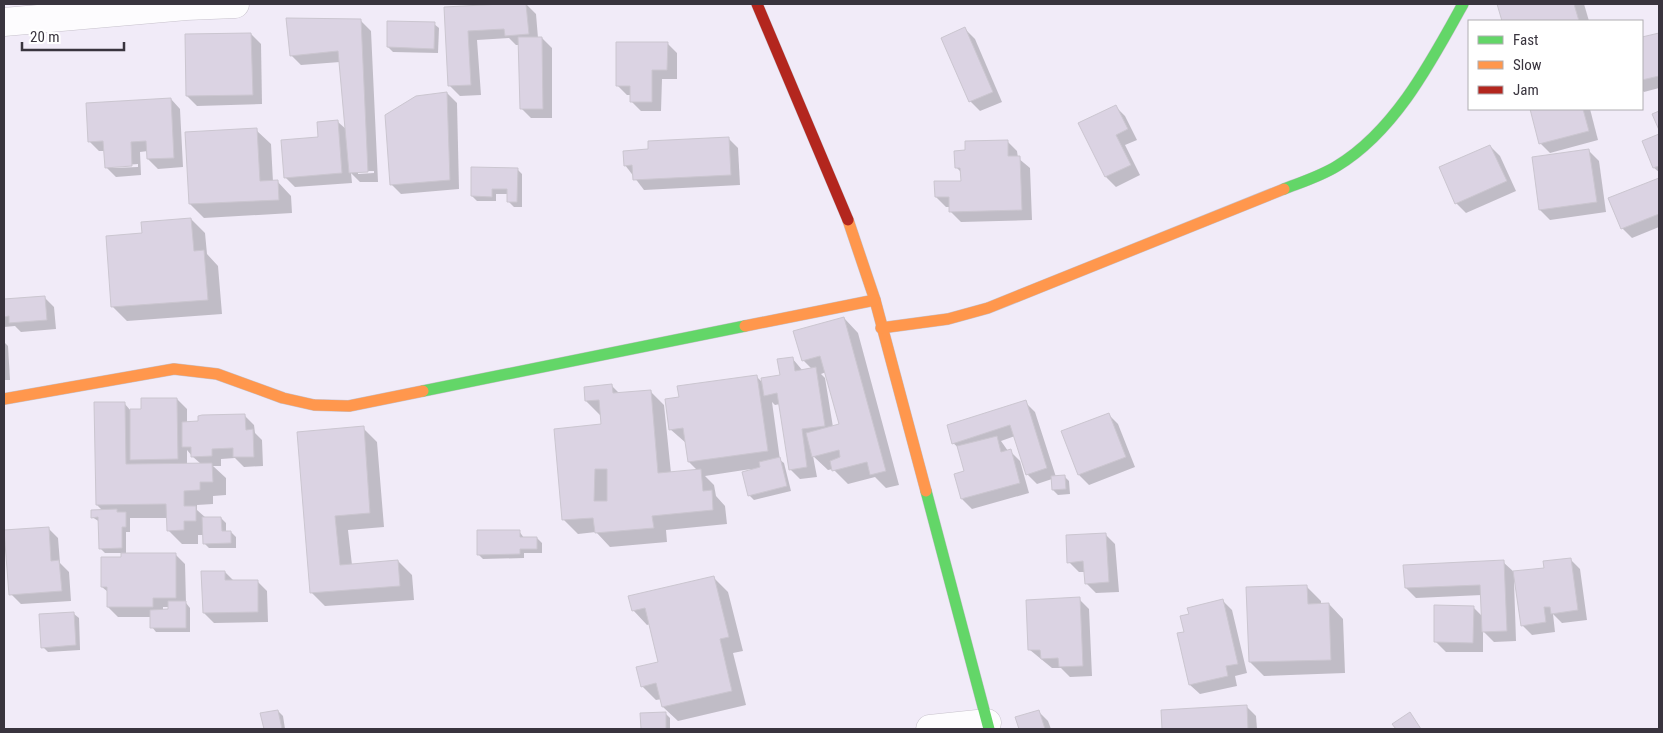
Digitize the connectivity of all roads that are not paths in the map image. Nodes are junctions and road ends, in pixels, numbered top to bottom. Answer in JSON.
{"nodes":[{"id":1,"x":235,"y":4,"type":"edge"},
{"id":2,"x":757,"y":4,"type":"edge"},
{"id":3,"x":1463,"y":4,"type":"edge"},
{"id":4,"x":4,"y":22,"type":"edge"},
{"id":5,"x":875,"y":300,"type":"junction"},
{"id":6,"x":881,"y":328,"type":"junction"},
{"id":7,"x":4,"y":399,"type":"edge"},
{"id":8,"x":988,"y":726,"type":"edge"},
{"id":9,"x":930,"y":729,"type":"edge"}],
"edges":[{"from":1,"to":4,"type":"street"},
{"from":2,"to":5,"type":"street"},
{"from":3,"to":6,"type":"street"},
{"from":5,"to":6,"type":"street"},
{"from":5,"to":7,"type":"street"},
{"from":6,"to":8,"type":"street"},
{"from":8,"to":9,"type":"street"}]}
